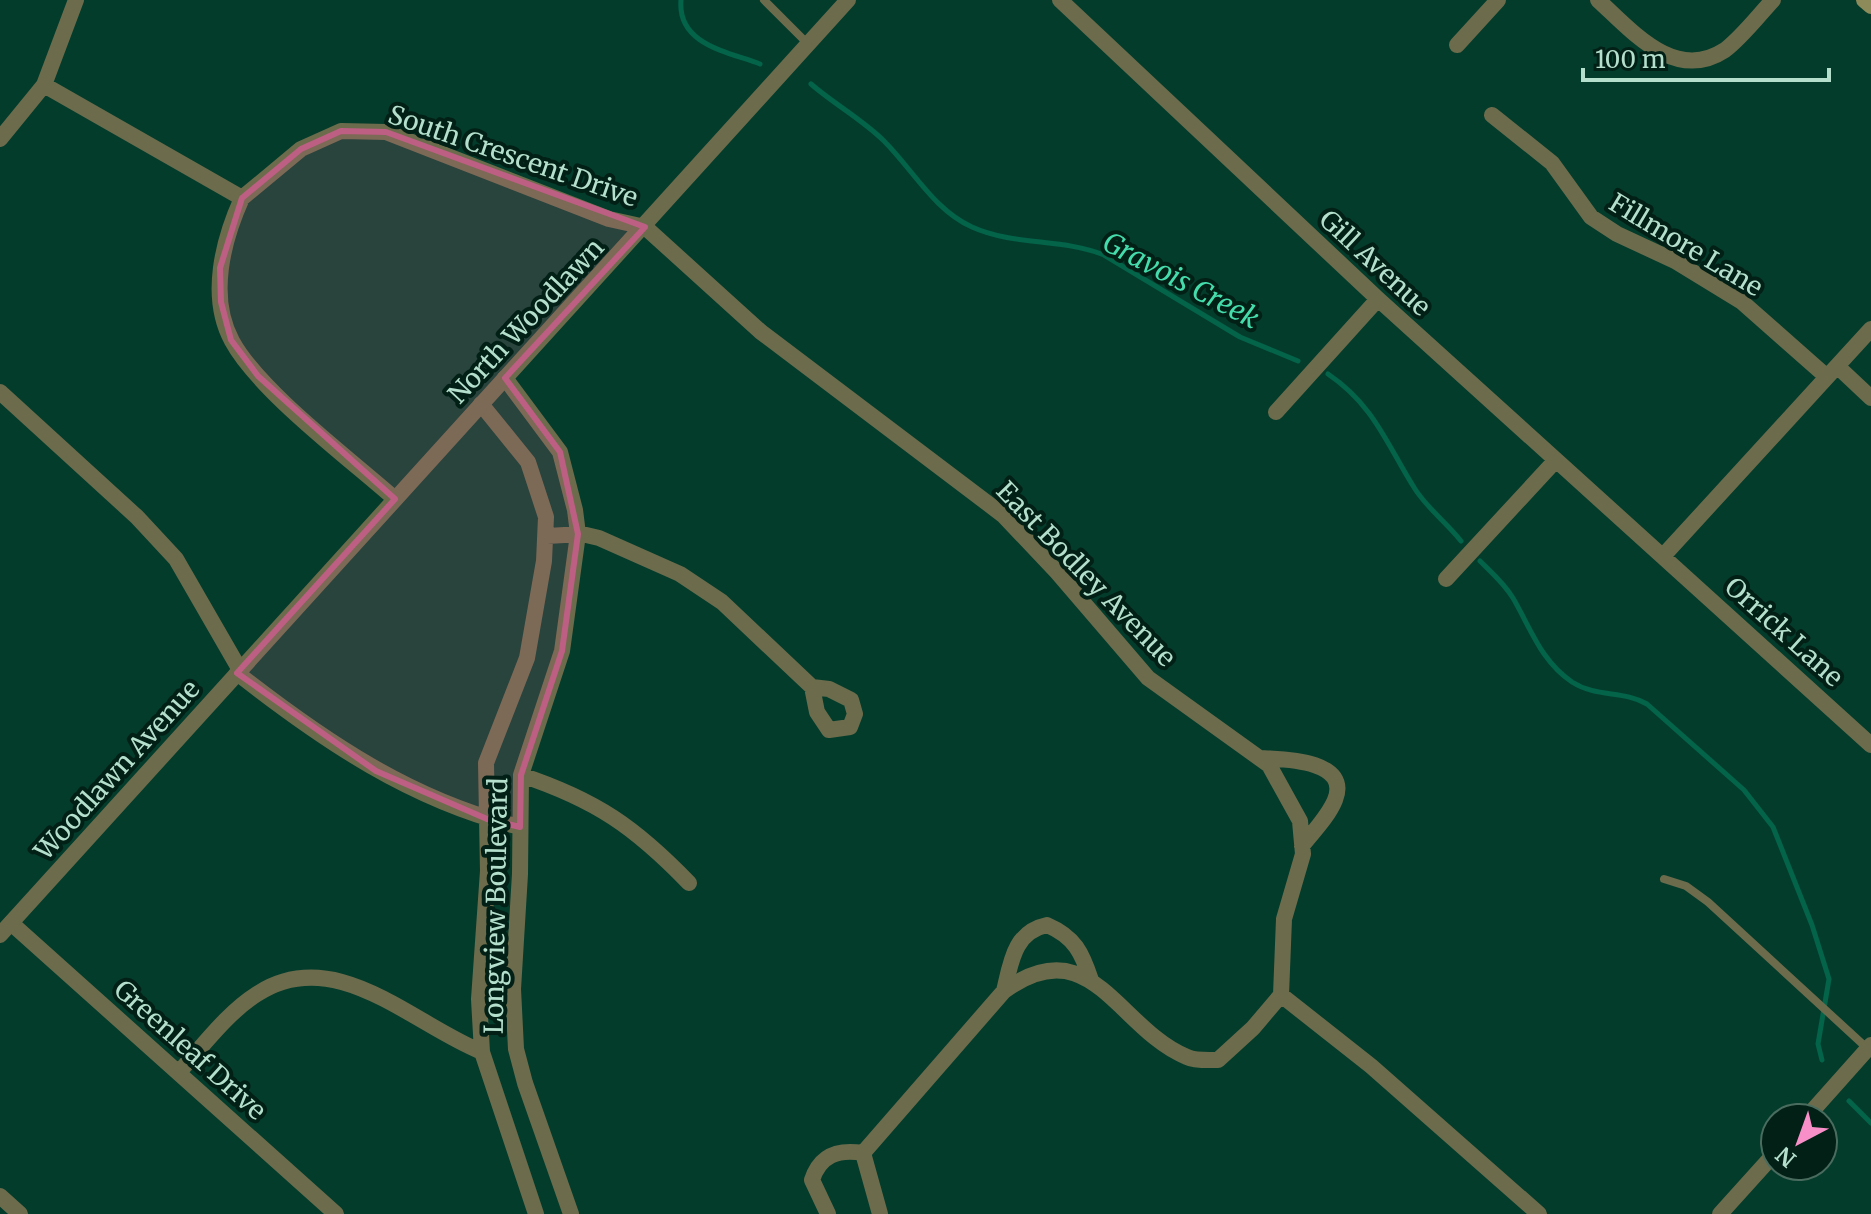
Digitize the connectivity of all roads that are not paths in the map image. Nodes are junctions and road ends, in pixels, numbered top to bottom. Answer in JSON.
{"nodes":[{"id":1,"x":76,"y":0,"type":"edge"},
{"id":2,"x":764,"y":0,"type":"edge"},
{"id":3,"x":848,"y":0,"type":"edge"},
{"id":4,"x":1060,"y":0,"type":"edge"},
{"id":5,"x":1498,"y":0,"type":"edge"},
{"id":6,"x":1598,"y":0,"type":"edge"},
{"id":7,"x":1773,"y":0,"type":"edge"},
{"id":8,"x":1864,"y":0,"type":"edge"},
{"id":9,"x":1871,"y":6,"type":"edge"},
{"id":10,"x":1457,"y":45,"type":"dead end"},
{"id":11,"x":810,"y":46,"type":"junction"},
{"id":12,"x":44,"y":85,"type":"junction"},
{"id":13,"x":1492,"y":115,"type":"dead end"},
{"id":14,"x":0,"y":139,"type":"edge"},
{"id":15,"x":242,"y":198,"type":"junction"},
{"id":16,"x":645,"y":227,"type":"junction"},
{"id":17,"x":1378,"y":299,"type":"junction"},
{"id":18,"x":1871,"y":329,"type":"edge"},
{"id":19,"x":1832,"y":372,"type":"junction"},
{"id":20,"x":505,"y":378,"type":"junction"},
{"id":21,"x":0,"y":392,"type":"edge"},
{"id":22,"x":1871,"y":398,"type":"edge"},
{"id":23,"x":481,"y":404,"type":"junction"},
{"id":24,"x":1276,"y":412,"type":"dead end"},
{"id":25,"x":1556,"y":460,"type":"junction"},
{"id":26,"x":395,"y":499,"type":"junction"},
{"id":27,"x":578,"y":534,"type":"junction"},
{"id":28,"x":547,"y":536,"type":"junction"},
{"id":29,"x":1664,"y":555,"type":"junction"},
{"id":30,"x":1446,"y":579,"type":"dead end"},
{"id":31,"x":239,"y":672,"type":"junction"},
{"id":32,"x":812,"y":687,"type":"dead end"},
{"id":33,"x":1871,"y":745,"type":"edge"},
{"id":34,"x":1261,"y":758,"type":"junction"},
{"id":35,"x":521,"y":775,"type":"junction"},
{"id":36,"x":487,"y":819,"type":"junction"},
{"id":37,"x":520,"y":827,"type":"junction"},
{"id":38,"x":1302,"y":846,"type":"junction"},
{"id":39,"x":1664,"y":879,"type":"dead end"},
{"id":40,"x":689,"y":883,"type":"dead end"},
{"id":41,"x":5,"y":929,"type":"edge"},
{"id":42,"x":1091,"y":980,"type":"junction"},
{"id":43,"x":1004,"y":991,"type":"junction"},
{"id":44,"x":1281,"y":995,"type":"junction"},
{"id":45,"x":1869,"y":1047,"type":"edge"},
{"id":46,"x":482,"y":1052,"type":"junction"},
{"id":47,"x":179,"y":1072,"type":"junction"},
{"id":48,"x":1820,"y":1102,"type":"edge"},
{"id":49,"x":863,"y":1153,"type":"junction"},
{"id":50,"x":1759,"y":1171,"type":"edge"},
{"id":51,"x":0,"y":1196,"type":"edge"},
{"id":52,"x":20,"y":1214,"type":"edge"},
{"id":53,"x":336,"y":1214,"type":"edge"},
{"id":54,"x":536,"y":1214,"type":"edge"},
{"id":55,"x":571,"y":1214,"type":"edge"},
{"id":56,"x":828,"y":1214,"type":"edge"},
{"id":57,"x":880,"y":1214,"type":"edge"},
{"id":58,"x":1539,"y":1214,"type":"edge"},
{"id":59,"x":1720,"y":1214,"type":"edge"}],
"edges":[{"from":1,"to":12,"type":"street"},
{"from":2,"to":11,"type":"lane"},
{"from":3,"to":11,"type":"street","name":"North Woodlawn"},
{"from":4,"to":17,"type":"street","name":"Gill Avenue"},
{"from":5,"to":10,"type":"street"},
{"from":6,"to":7,"type":"street"},
{"from":8,"to":9,"type":"main road"},
{"from":11,"to":16,"type":"street","name":"North Woodlawn"},
{"from":12,"to":14,"type":"street"},
{"from":12,"to":15,"type":"street"},
{"from":13,"to":19,"type":"street","name":"Fillmore Lane"},
{"from":15,"to":16,"type":"street","name":"South Crescent Drive"},
{"from":15,"to":26,"type":"street"},
{"from":16,"to":20,"type":"street","name":"North Woodlawn"},
{"from":16,"to":34,"type":"street","name":"East Bodley Avenue"},
{"from":17,"to":24,"type":"street"},
{"from":17,"to":25,"type":"street","name":"Gill Avenue"},
{"from":18,"to":19,"type":"street"},
{"from":19,"to":22,"type":"street","name":"Fillmore Lane"},
{"from":19,"to":29,"type":"street"},
{"from":20,"to":23,"type":"street","name":"North Woodlawn"},
{"from":20,"to":27,"type":"street","name":"Longview Boulevard"},
{"from":21,"to":31,"type":"street"},
{"from":23,"to":26,"type":"street","name":"North Woodlawn"},
{"from":23,"to":28,"type":"street","name":"Longview Boulevard"},
{"from":25,"to":29,"type":"street","name":"Gill Avenue"},
{"from":25,"to":30,"type":"street"},
{"from":26,"to":31,"type":"street","name":"North Woodlawn"},
{"from":27,"to":28,"type":"street"},
{"from":27,"to":32,"type":"street"},
{"from":27,"to":35,"type":"street","name":"Longview Boulevard"},
{"from":28,"to":36,"type":"street","name":"Longview Boulevard"},
{"from":29,"to":33,"type":"street","name":"Orrick Lane"},
{"from":31,"to":36,"type":"street"},
{"from":31,"to":41,"type":"street","name":"Woodlawn Avenue"},
{"from":34,"to":38,"type":"street","name":"East Bodley Avenue"},
{"from":34,"to":38,"type":"street"},
{"from":35,"to":37,"type":"street","name":"Longview Boulevard"},
{"from":35,"to":40,"type":"street"},
{"from":36,"to":37,"type":"street"},
{"from":36,"to":46,"type":"street","name":"Longview Boulevard"},
{"from":37,"to":55,"type":"street","name":"Longview Boulevard"},
{"from":38,"to":44,"type":"street","name":"East Bodley Avenue"},
{"from":39,"to":45,"type":"lane"},
{"from":41,"to":47,"type":"street","name":"Greenleaf Drive"},
{"from":42,"to":43,"type":"street"},
{"from":42,"to":43,"type":"street"},
{"from":42,"to":44,"type":"street"},
{"from":43,"to":49,"type":"street"},
{"from":44,"to":58,"type":"street"},
{"from":45,"to":48,"type":"street"},
{"from":46,"to":47,"type":"street"},
{"from":46,"to":54,"type":"street","name":"Longview Boulevard"},
{"from":47,"to":53,"type":"street","name":"Greenleaf Drive"},
{"from":49,"to":56,"type":"street"},
{"from":49,"to":57,"type":"street"},
{"from":50,"to":59,"type":"street"},
{"from":51,"to":52,"type":"street"}]}
